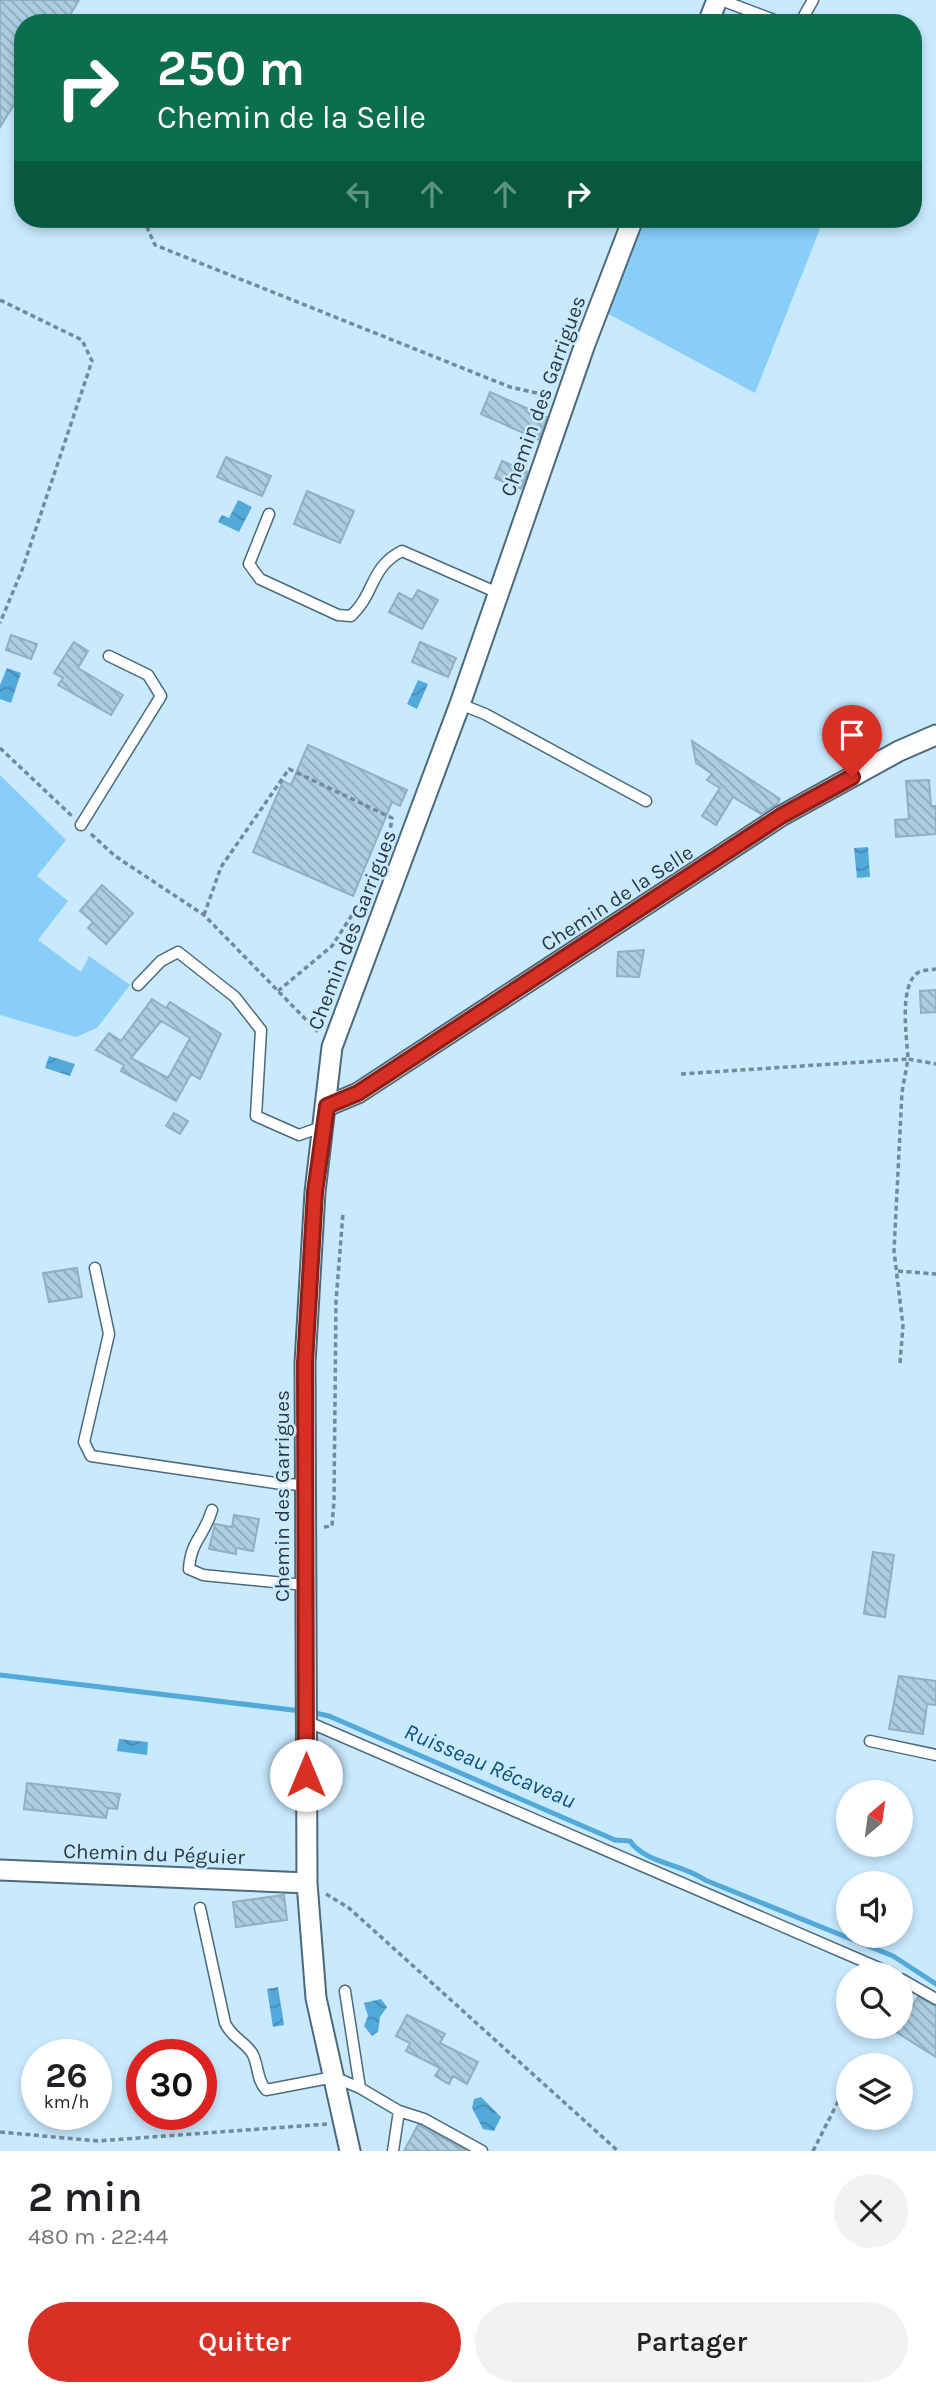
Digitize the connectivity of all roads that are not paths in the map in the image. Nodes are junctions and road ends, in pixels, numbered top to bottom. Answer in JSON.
{"nodes":[{"id":1,"x":719,"y":0,"type":"edge"},
{"id":2,"x":757,"y":14,"type":"edge"},
{"id":3,"x":630,"y":228,"type":"edge"},
{"id":4,"x":269,"y":514,"type":"dead end"},
{"id":5,"x":498,"y":593,"type":"junction"},
{"id":6,"x":109,"y":656,"type":"dead end"},
{"id":7,"x":460,"y":704,"type":"junction"},
{"id":8,"x":936,"y":735,"type":"edge"},
{"id":9,"x":646,"y":801,"type":"dead end"},
{"id":10,"x":81,"y":825,"type":"road end"},
{"id":11,"x":138,"y":985,"type":"dead end"},
{"id":12,"x":327,"y":1106,"type":"junction"},
{"id":13,"x":325,"y":1126,"type":"junction"},
{"id":14,"x":95,"y":1268,"type":"dead end"},
{"id":15,"x":305,"y":1485,"type":"junction"},
{"id":16,"x":212,"y":1510,"type":"dead end"},
{"id":17,"x":305,"y":1585,"type":"junction"},
{"id":18,"x":306,"y":1712,"type":"junction"},
{"id":19,"x":870,"y":1741,"type":"dead end"},
{"id":20,"x":936,"y":1755,"type":"edge"},
{"id":21,"x":0,"y":1870,"type":"edge"},
{"id":22,"x":307,"y":1887,"type":"junction"},
{"id":23,"x":200,"y":1908,"type":"dead end"},
{"id":24,"x":867,"y":1962,"type":"edge"},
{"id":25,"x":913,"y":1986,"type":"edge"},
{"id":26,"x":345,"y":1991,"type":"dead end"},
{"id":27,"x":936,"y":1999,"type":"edge"},
{"id":28,"x":334,"y":2077,"type":"junction"},
{"id":29,"x":360,"y":2088,"type":"junction"},
{"id":30,"x":399,"y":2110,"type":"junction"},
{"id":31,"x":350,"y":2151,"type":"edge"},
{"id":32,"x":393,"y":2151,"type":"edge"},
{"id":33,"x":482,"y":2151,"type":"edge"}],
"edges":[{"from":1,"to":2,"type":"lane"},
{"from":3,"to":5,"type":"street","name":"Chemin des Garrigues"},
{"from":4,"to":5,"type":"lane"},
{"from":5,"to":7,"type":"street","name":"Chemin des Garrigues"},
{"from":6,"to":10,"type":"lane"},
{"from":7,"to":9,"type":"lane"},
{"from":7,"to":12,"type":"street","name":"Chemin des Garrigues"},
{"from":8,"to":12,"type":"street","name":"Chemin de la Selle"},
{"from":11,"to":13,"type":"lane"},
{"from":12,"to":13,"type":"street","name":"Chemin des Garrigues"},
{"from":13,"to":15,"type":"street","name":"Chemin des Garrigues"},
{"from":14,"to":15,"type":"lane"},
{"from":15,"to":17,"type":"street","name":"Chemin des Garrigues"},
{"from":16,"to":17,"type":"lane"},
{"from":17,"to":18,"type":"street","name":"Chemin des Garrigues"},
{"from":18,"to":22,"type":"street","name":"Chemin des Garrigues"},
{"from":18,"to":24,"type":"lane"},
{"from":19,"to":20,"type":"lane"},
{"from":21,"to":22,"type":"street","name":"Chemin du Péguier"},
{"from":22,"to":28,"type":"street","name":"Chemin des Garrigues"},
{"from":23,"to":28,"type":"lane"},
{"from":25,"to":27,"type":"lane"},
{"from":26,"to":29,"type":"lane"},
{"from":28,"to":29,"type":"lane"},
{"from":28,"to":31,"type":"street","name":"Chemin des Garrigues"},
{"from":29,"to":30,"type":"lane"},
{"from":30,"to":32,"type":"lane"},
{"from":30,"to":33,"type":"lane"}]}
